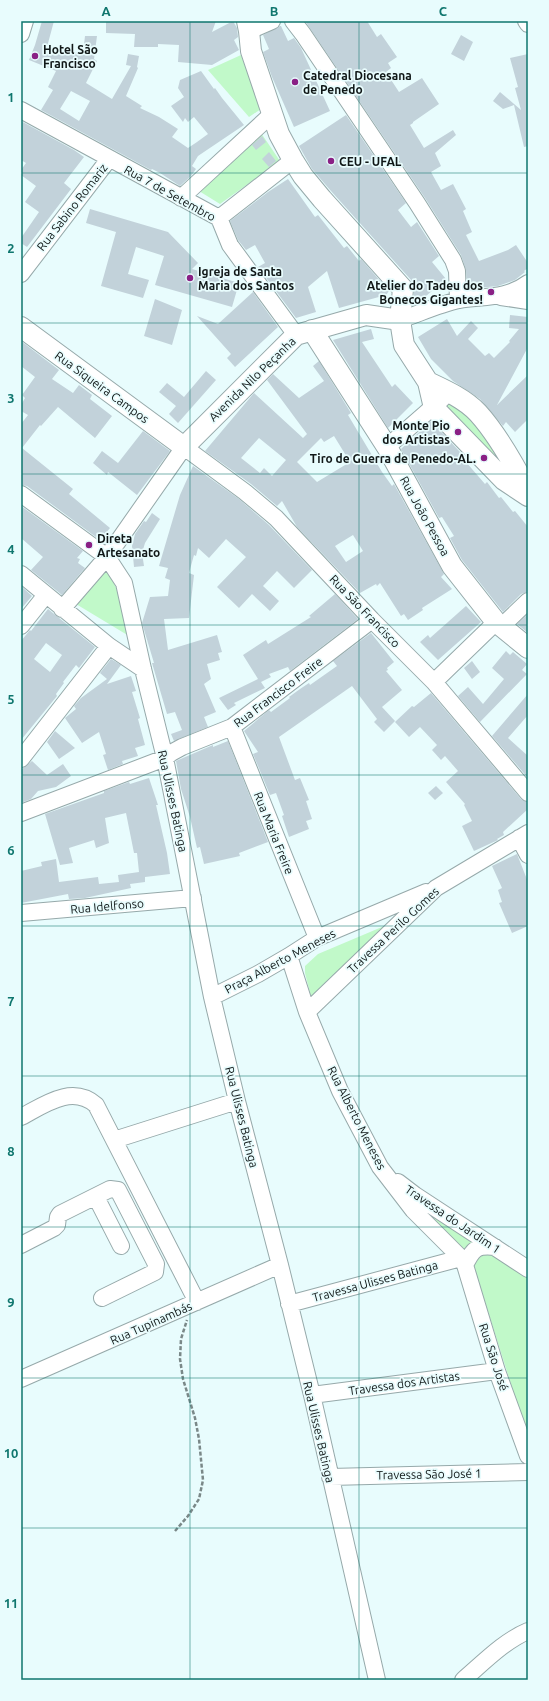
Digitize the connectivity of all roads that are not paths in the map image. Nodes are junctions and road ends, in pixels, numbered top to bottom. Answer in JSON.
{"nodes":[{"id":1,"x":25,"y":21,"type":"edge"},
{"id":2,"x":272,"y":21,"type":"edge"},
{"id":3,"x":293,"y":21,"type":"edge"},
{"id":4,"x":526,"y":21,"type":"edge"},
{"id":5,"x":528,"y":24,"type":"edge"},
{"id":6,"x":248,"y":26,"type":"edge"},
{"id":7,"x":21,"y":34,"type":"edge"},
{"id":8,"x":21,"y":110,"type":"edge"},
{"id":9,"x":272,"y":114,"type":"junction"},
{"id":10,"x":109,"y":159,"type":"junction"},
{"id":11,"x":293,"y":160,"type":"junction"},
{"id":12,"x":181,"y":198,"type":"junction"},
{"id":13,"x":219,"y":218,"type":"junction"},
{"id":14,"x":21,"y":274,"type":"edge"},
{"id":15,"x":528,"y":284,"type":"edge"},
{"id":16,"x":499,"y":296,"type":"junction"},
{"id":17,"x":458,"y":300,"type":"junction"},
{"id":18,"x":528,"y":301,"type":"edge"},
{"id":19,"x":400,"y":320,"type":"junction"},
{"id":20,"x":21,"y":327,"type":"edge"},
{"id":21,"x":304,"y":333,"type":"junction"},
{"id":22,"x":428,"y":382,"type":"junction"},
{"id":23,"x":449,"y":392,"type":"junction"},
{"id":24,"x":434,"y":408,"type":"junction"},
{"id":25,"x":184,"y":447,"type":"junction"},
{"id":26,"x":387,"y":447,"type":"junction"},
{"id":27,"x":508,"y":456,"type":"junction"},
{"id":28,"x":528,"y":472,"type":"edge"},
{"id":29,"x":528,"y":490,"type":"edge"},
{"id":30,"x":21,"y":494,"type":"edge"},
{"id":31,"x":528,"y":496,"type":"edge"},
{"id":32,"x":107,"y":557,"type":"junction"},
{"id":33,"x":21,"y":574,"type":"edge"},
{"id":34,"x":45,"y":596,"type":"junction"},
{"id":35,"x":528,"y":600,"type":"edge"},
{"id":36,"x":62,"y":609,"type":"junction"},
{"id":37,"x":372,"y":620,"type":"junction"},
{"id":38,"x":500,"y":623,"type":"junction"},
{"id":39,"x":21,"y":626,"type":"edge"},
{"id":40,"x":109,"y":646,"type":"junction"},
{"id":41,"x":528,"y":648,"type":"edge"},
{"id":42,"x":142,"y":669,"type":"junction"},
{"id":43,"x":434,"y":682,"type":"junction"},
{"id":44,"x":232,"y":728,"type":"junction"},
{"id":45,"x":165,"y":758,"type":"junction"},
{"id":46,"x":21,"y":759,"type":"edge"},
{"id":47,"x":528,"y":793,"type":"edge"},
{"id":48,"x":21,"y":813,"type":"edge"},
{"id":49,"x":524,"y":835,"type":"edge"},
{"id":50,"x":528,"y":855,"type":"edge"},
{"id":51,"x":436,"y":888,"type":"junction"},
{"id":52,"x":193,"y":898,"type":"junction"},
{"id":53,"x":21,"y":913,"type":"edge"},
{"id":54,"x":317,"y":938,"type":"junction"},
{"id":55,"x":289,"y":956,"type":"junction"},
{"id":56,"x":212,"y":996,"type":"junction"},
{"id":57,"x":307,"y":1012,"type":"junction"},
{"id":58,"x":237,"y":1101,"type":"junction"},
{"id":59,"x":21,"y":1117,"type":"edge"},
{"id":60,"x":114,"y":1140,"type":"junction"},
{"id":61,"x":380,"y":1167,"type":"junction"},
{"id":62,"x":96,"y":1196,"type":"junction"},
{"id":63,"x":21,"y":1245,"type":"edge"},
{"id":64,"x":121,"y":1246,"type":"dead end"},
{"id":65,"x":495,"y":1247,"type":"junction"},
{"id":66,"x":463,"y":1261,"type":"junction"},
{"id":67,"x":280,"y":1264,"type":"junction"},
{"id":68,"x":528,"y":1269,"type":"edge"},
{"id":69,"x":102,"y":1298,"type":"dead end"},
{"id":70,"x":197,"y":1302,"type":"junction"},
{"id":71,"x":289,"y":1304,"type":"junction"},
{"id":72,"x":497,"y":1371,"type":"junction"},
{"id":73,"x":21,"y":1380,"type":"edge"},
{"id":74,"x":312,"y":1395,"type":"junction"},
{"id":75,"x":528,"y":1456,"type":"edge"},
{"id":76,"x":528,"y":1472,"type":"edge"},
{"id":77,"x":330,"y":1477,"type":"junction"},
{"id":78,"x":528,"y":1631,"type":"edge"},
{"id":79,"x":377,"y":1680,"type":"edge"},
{"id":80,"x":463,"y":1680,"type":"edge"}],
"edges":[{"from":1,"to":7,"type":"street"},
{"from":2,"to":6,"type":"street"},
{"from":3,"to":17,"type":"street"},
{"from":4,"to":5,"type":"street"},
{"from":6,"to":9,"type":"main road"},
{"from":8,"to":10,"type":"street","name":"Rua 7 de Setembro"},
{"from":9,"to":11,"type":"main road"},
{"from":9,"to":12,"type":"street"},
{"from":10,"to":12,"type":"street","name":"Rua 7 de Setembro"},
{"from":10,"to":14,"type":"street","name":"Rua Sabino Romariz"},
{"from":11,"to":13,"type":"street"},
{"from":11,"to":19,"type":"main road"},
{"from":12,"to":13,"type":"street","name":"Rua 7 de Setembro"},
{"from":13,"to":21,"type":"street","name":"Rua 7 de Setembro"},
{"from":15,"to":16,"type":"street"},
{"from":16,"to":17,"type":"street"},
{"from":16,"to":18,"type":"street"},
{"from":17,"to":19,"type":"street"},
{"from":19,"to":21,"type":"main road","name":"Avenida Nilo Peçanha"},
{"from":19,"to":22,"type":"main road"},
{"from":20,"to":25,"type":"main road","name":"Rua Siqueira Campos"},
{"from":21,"to":25,"type":"main road","name":"Avenida Nilo Peçanha"},
{"from":21,"to":26,"type":"main road","name":"Rua João Pessoa"},
{"from":22,"to":23,"type":"main road"},
{"from":22,"to":24,"type":"main road"},
{"from":23,"to":24,"type":"street"},
{"from":23,"to":27,"type":"main road"},
{"from":24,"to":26,"type":"street"},
{"from":24,"to":31,"type":"main road"},
{"from":25,"to":32,"type":"street"},
{"from":25,"to":37,"type":"street","name":"Rua São Francisco"},
{"from":26,"to":38,"type":"main road","name":"Rua João Pessoa"},
{"from":27,"to":28,"type":"street"},
{"from":27,"to":29,"type":"main road"},
{"from":30,"to":32,"type":"street"},
{"from":32,"to":36,"type":"street"},
{"from":32,"to":42,"type":"street","name":"Rua Ulisses Batinga"},
{"from":33,"to":34,"type":"street"},
{"from":34,"to":36,"type":"street"},
{"from":34,"to":39,"type":"street"},
{"from":35,"to":38,"type":"street"},
{"from":36,"to":40,"type":"street"},
{"from":37,"to":43,"type":"street","name":"Rua São Francisco"},
{"from":37,"to":44,"type":"street","name":"Rua Francisco Freire"},
{"from":38,"to":41,"type":"main road","name":"Rua João Pessoa"},
{"from":38,"to":43,"type":"street"},
{"from":40,"to":42,"type":"street"},
{"from":40,"to":46,"type":"street"},
{"from":42,"to":45,"type":"street","name":"Rua Ulisses Batinga"},
{"from":43,"to":47,"type":"street","name":"Rua São Francisco"},
{"from":44,"to":45,"type":"street","name":"Rua Francisco Freire"},
{"from":44,"to":54,"type":"street","name":"Rua Maria Freire"},
{"from":45,"to":48,"type":"street","name":"Rua Francisco Freire"},
{"from":45,"to":52,"type":"street","name":"Rua Ulisses Batinga"},
{"from":49,"to":50,"type":"street"},
{"from":49,"to":51,"type":"street","name":"Travessa Perilo Gomes"},
{"from":51,"to":54,"type":"street","name":"Praça Alberto Meneses"},
{"from":51,"to":57,"type":"street","name":"Travessa Perilo Gomes"},
{"from":52,"to":53,"type":"street","name":"Rua Idelfonso"},
{"from":52,"to":56,"type":"street","name":"Rua Ulisses Batinga"},
{"from":54,"to":55,"type":"street","name":"Praça Alberto Meneses"},
{"from":55,"to":56,"type":"street","name":"Praça Alberto Meneses"},
{"from":55,"to":57,"type":"street","name":"Rua Alberto Meneses"},
{"from":56,"to":58,"type":"street","name":"Rua Ulisses Batinga"},
{"from":57,"to":61,"type":"street","name":"Rua Alberto Meneses"},
{"from":58,"to":60,"type":"street"},
{"from":58,"to":67,"type":"street","name":"Rua Ulisses Batinga"},
{"from":59,"to":60,"type":"street"},
{"from":60,"to":70,"type":"street"},
{"from":61,"to":65,"type":"street","name":"Travessa do Jardim 1"},
{"from":61,"to":66,"type":"street","name":"Rua Alberto Meneses"},
{"from":62,"to":63,"type":"street"},
{"from":62,"to":64,"type":"street"},
{"from":62,"to":69,"type":"street"},
{"from":65,"to":66,"type":"street"},
{"from":65,"to":68,"type":"street","name":"Travessa do Jardim 1"},
{"from":66,"to":71,"type":"street","name":"Travessa Ulisses Batinga"},
{"from":66,"to":72,"type":"street","name":"Rua São José"},
{"from":67,"to":70,"type":"street","name":"Rua Tupinambás"},
{"from":67,"to":71,"type":"street","name":"Rua Ulisses Batinga"},
{"from":70,"to":73,"type":"street","name":"Rua Tupinambás"},
{"from":71,"to":74,"type":"street","name":"Rua Ulisses Batinga"},
{"from":72,"to":74,"type":"street","name":"Travessa dos Artistas"},
{"from":72,"to":75,"type":"street","name":"Rua São José"},
{"from":74,"to":77,"type":"street","name":"Rua Ulisses Batinga"},
{"from":76,"to":77,"type":"street","name":"Travessa São José 1"},
{"from":77,"to":79,"type":"street","name":"Rua Ulisses Batinga"},
{"from":78,"to":80,"type":"street"}]}
